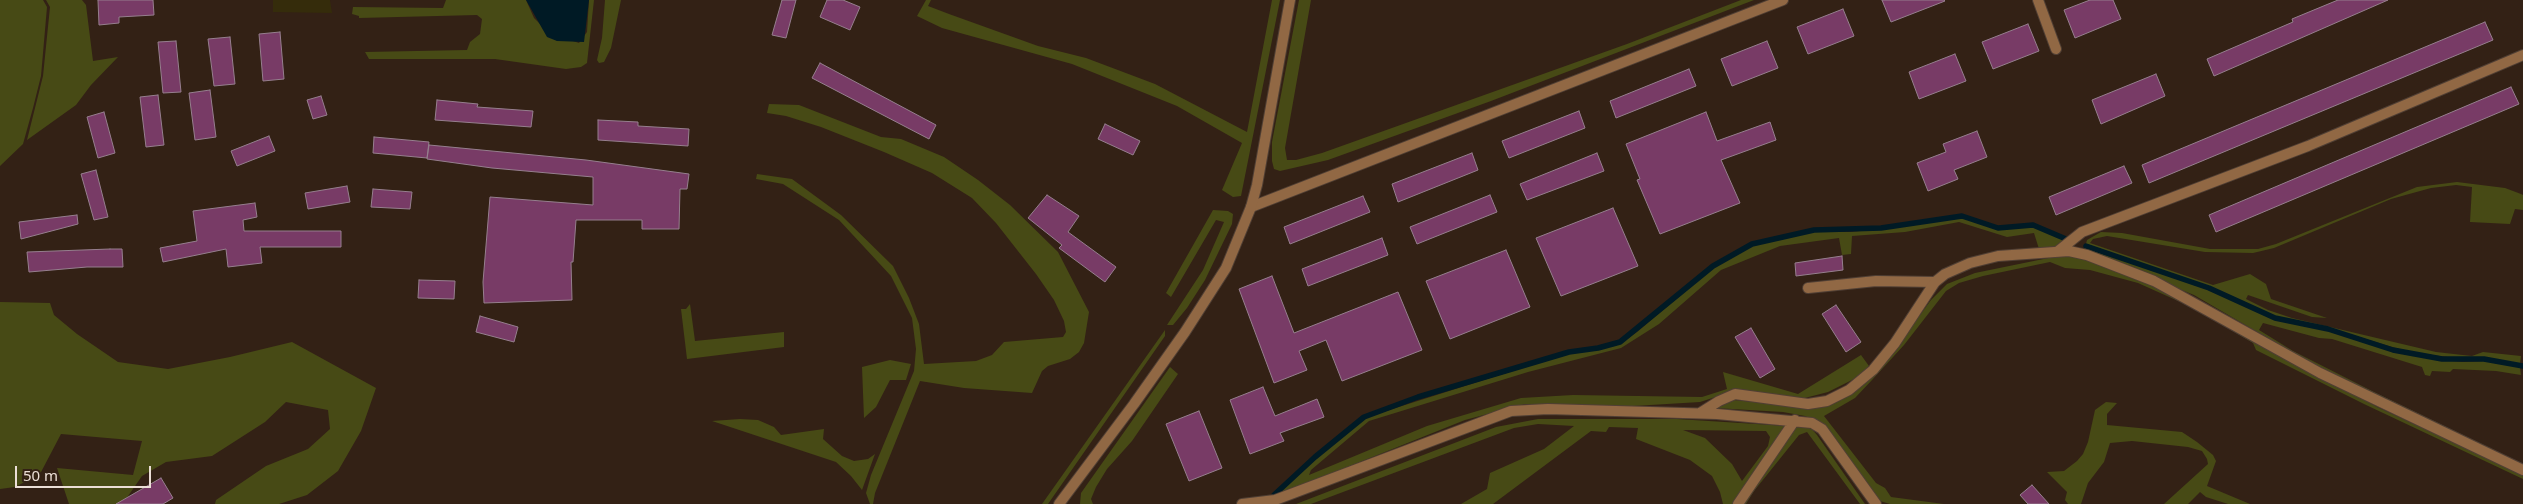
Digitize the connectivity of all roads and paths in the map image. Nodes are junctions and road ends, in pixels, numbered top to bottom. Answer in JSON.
{"nodes":[{"id":1,"x":1290,"y":0,"type":"edge"},
{"id":2,"x":1783,"y":0,"type":"edge"},
{"id":3,"x":2038,"y":0,"type":"edge"},
{"id":4,"x":2056,"y":49,"type":"dead end"},
{"id":5,"x":2523,"y":55,"type":"edge"},
{"id":6,"x":1251,"y":207,"type":"junction"},
{"id":7,"x":2057,"y":252,"type":"junction"},
{"id":8,"x":1935,"y":282,"type":"junction"},
{"id":9,"x":1808,"y":288,"type":"dead end"},
{"id":10,"x":1700,"y":413,"type":"junction"},
{"id":11,"x":1795,"y":420,"type":"junction"},
{"id":12,"x":2523,"y":470,"type":"edge"},
{"id":13,"x":1278,"y":502,"type":"edge"},
{"id":14,"x":1059,"y":504,"type":"edge"},
{"id":15,"x":1242,"y":504,"type":"edge"},
{"id":16,"x":1738,"y":504,"type":"edge"},
{"id":17,"x":1876,"y":504,"type":"edge"}],
"edges":[{"from":1,"to":6,"type":"street"},
{"from":2,"to":6,"type":"street"},
{"from":3,"to":4,"type":"street"},
{"from":5,"to":7,"type":"street"},
{"from":6,"to":14,"type":"street"},
{"from":7,"to":8,"type":"street"},
{"from":7,"to":12,"type":"street"},
{"from":8,"to":9,"type":"street"},
{"from":8,"to":10,"type":"street"},
{"from":10,"to":11,"type":"street"},
{"from":10,"to":13,"type":"street"},
{"from":11,"to":16,"type":"street"},
{"from":11,"to":17,"type":"street"},
{"from":13,"to":15,"type":"street"}]}
